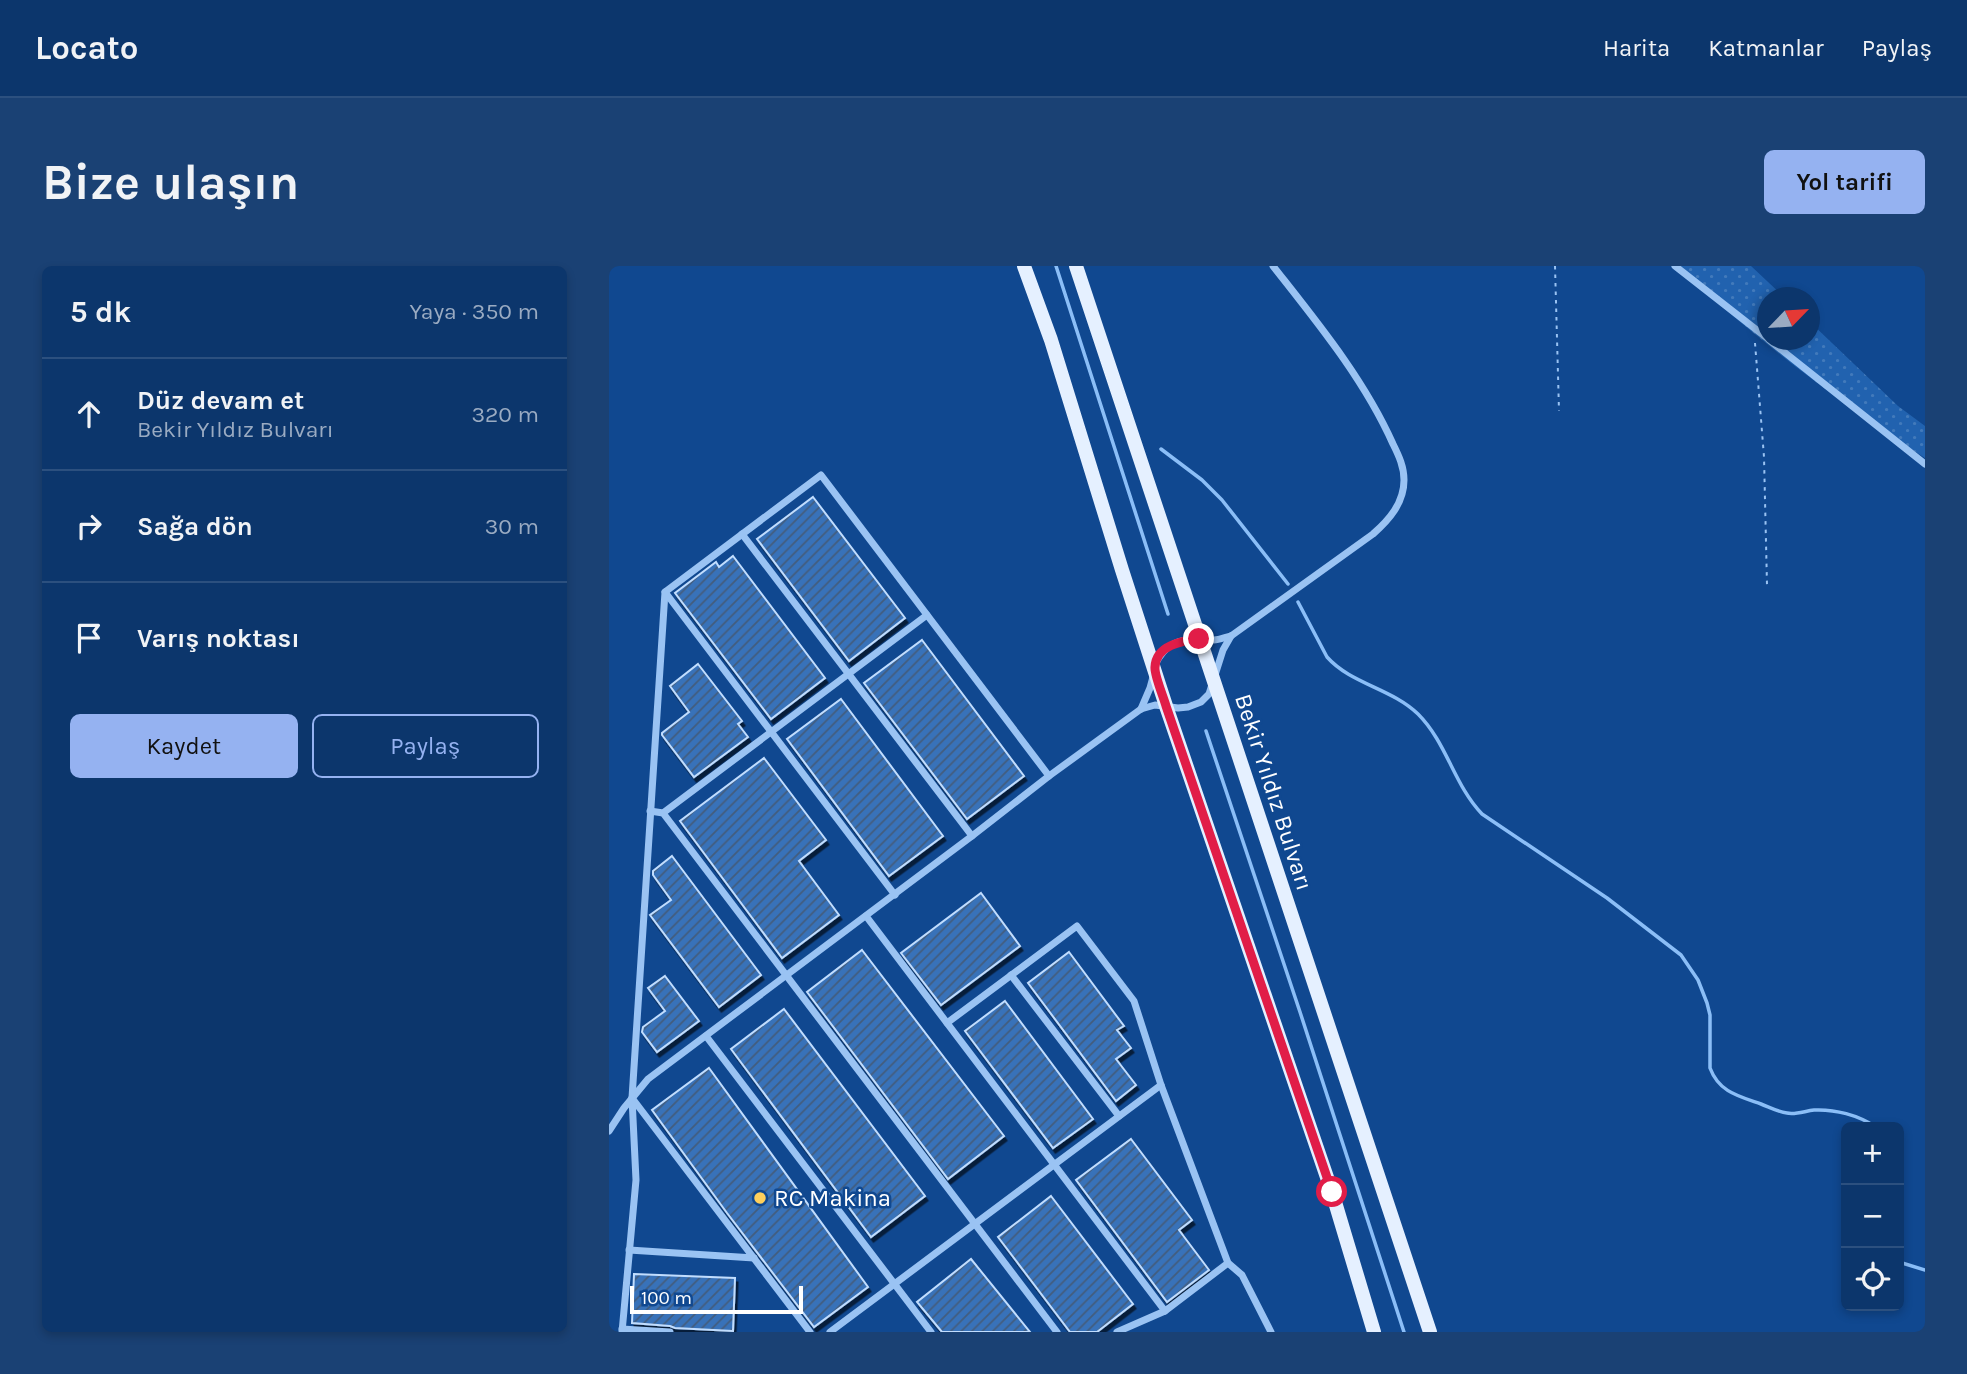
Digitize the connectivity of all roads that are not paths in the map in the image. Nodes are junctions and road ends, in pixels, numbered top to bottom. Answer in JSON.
{"nodes":[{"id":1,"x":1024,"y":266,"type":"edge"},
{"id":2,"x":1076,"y":266,"type":"edge"},
{"id":3,"x":1273,"y":266,"type":"edge"},
{"id":4,"x":1675,"y":266,"type":"edge"},
{"id":5,"x":1757,"y":331,"type":"edge"},
{"id":6,"x":1782,"y":350,"type":"edge"},
{"id":7,"x":1925,"y":464,"type":"edge"},
{"id":8,"x":743,"y":534,"type":"junction"},
{"id":9,"x":665,"y":592,"type":"junction"},
{"id":10,"x":927,"y":615,"type":"junction"},
{"id":11,"x":1231,"y":636,"type":"junction"},
{"id":12,"x":1199,"y":639,"type":"junction"},
{"id":13,"x":1155,"y":667,"type":"junction"},
{"id":14,"x":849,"y":674,"type":"junction"},
{"id":15,"x":1214,"y":681,"type":"junction"},
{"id":16,"x":1166,"y":706,"type":"junction"},
{"id":17,"x":1141,"y":709,"type":"junction"},
{"id":18,"x":771,"y":732,"type":"junction"},
{"id":19,"x":1049,"y":776,"type":"junction"},
{"id":20,"x":650,"y":811,"type":"junction"},
{"id":21,"x":663,"y":813,"type":"junction"},
{"id":22,"x":972,"y":836,"type":"junction"},
{"id":23,"x":895,"y":895,"type":"junction"},
{"id":24,"x":866,"y":916,"type":"junction"},
{"id":25,"x":786,"y":975,"type":"junction"},
{"id":26,"x":1011,"y":975,"type":"junction"},
{"id":27,"x":947,"y":1023,"type":"junction"},
{"id":28,"x":706,"y":1036,"type":"junction"},
{"id":29,"x":1161,"y":1085,"type":"junction"},
{"id":30,"x":632,"y":1098,"type":"junction"},
{"id":31,"x":1119,"y":1116,"type":"junction"},
{"id":32,"x":609,"y":1131,"type":"edge"},
{"id":33,"x":1054,"y":1165,"type":"junction"},
{"id":34,"x":975,"y":1224,"type":"junction"},
{"id":35,"x":629,"y":1250,"type":"junction"},
{"id":36,"x":754,"y":1258,"type":"junction"},
{"id":37,"x":1228,"y":1263,"type":"junction"},
{"id":38,"x":895,"y":1284,"type":"junction"},
{"id":39,"x":1165,"y":1311,"type":"junction"},
{"id":40,"x":622,"y":1330,"type":"edge"},
{"id":41,"x":670,"y":1332,"type":"edge"},
{"id":42,"x":810,"y":1332,"type":"edge"},
{"id":43,"x":830,"y":1332,"type":"edge"},
{"id":44,"x":931,"y":1332,"type":"edge"},
{"id":45,"x":1057,"y":1332,"type":"edge"},
{"id":46,"x":1117,"y":1332,"type":"edge"},
{"id":47,"x":1271,"y":1332,"type":"edge"},
{"id":48,"x":1374,"y":1332,"type":"edge"},
{"id":49,"x":1430,"y":1332,"type":"edge"}],
"edges":[{"from":1,"to":13,"type":"main road"},
{"from":2,"to":12,"type":"main road","name":"Bekir Yıldız Bulvarı"},
{"from":3,"to":11,"type":"street"},
{"from":4,"to":5,"type":"street"},
{"from":6,"to":7,"type":"street"},
{"from":8,"to":9,"type":"street"},
{"from":8,"to":10,"type":"street"},
{"from":8,"to":14,"type":"street"},
{"from":9,"to":18,"type":"street"},
{"from":9,"to":20,"type":"street"},
{"from":10,"to":14,"type":"street"},
{"from":10,"to":19,"type":"street"},
{"from":11,"to":12,"type":"street"},
{"from":11,"to":15,"type":"street"},
{"from":12,"to":13,"type":"street"},
{"from":12,"to":15,"type":"main road","name":"Bekir Yıldız Bulvarı"},
{"from":13,"to":16,"type":"main road"},
{"from":13,"to":17,"type":"street"},
{"from":14,"to":18,"type":"street"},
{"from":14,"to":22,"type":"street"},
{"from":15,"to":16,"type":"street"},
{"from":15,"to":49,"type":"main road","name":"Bekir Yıldız Bulvarı"},
{"from":16,"to":17,"type":"street"},
{"from":16,"to":48,"type":"main road"},
{"from":17,"to":19,"type":"street"},
{"from":18,"to":21,"type":"street"},
{"from":18,"to":23,"type":"street"},
{"from":19,"to":22,"type":"street"},
{"from":20,"to":21,"type":"street"},
{"from":20,"to":30,"type":"street"},
{"from":21,"to":25,"type":"street"},
{"from":22,"to":23,"type":"street"},
{"from":23,"to":24,"type":"street"},
{"from":24,"to":25,"type":"street"},
{"from":24,"to":27,"type":"street"},
{"from":25,"to":28,"type":"street"},
{"from":25,"to":34,"type":"street"},
{"from":26,"to":27,"type":"street"},
{"from":26,"to":29,"type":"street"},
{"from":26,"to":31,"type":"street"},
{"from":27,"to":33,"type":"street"},
{"from":28,"to":30,"type":"street"},
{"from":28,"to":38,"type":"street"},
{"from":29,"to":31,"type":"street"},
{"from":29,"to":37,"type":"street"},
{"from":30,"to":32,"type":"street"},
{"from":30,"to":35,"type":"street"},
{"from":30,"to":36,"type":"street"},
{"from":31,"to":33,"type":"street"},
{"from":33,"to":34,"type":"street"},
{"from":33,"to":39,"type":"street"},
{"from":34,"to":38,"type":"street"},
{"from":34,"to":45,"type":"street"},
{"from":35,"to":36,"type":"street"},
{"from":35,"to":40,"type":"street"},
{"from":36,"to":42,"type":"street"},
{"from":37,"to":39,"type":"street"},
{"from":37,"to":47,"type":"street"},
{"from":38,"to":43,"type":"street"},
{"from":38,"to":44,"type":"street"},
{"from":39,"to":46,"type":"street"},
{"from":40,"to":41,"type":"street"}]}
